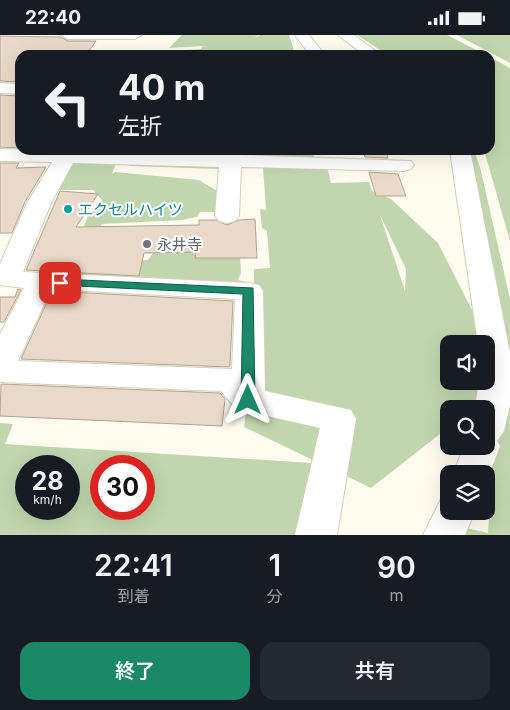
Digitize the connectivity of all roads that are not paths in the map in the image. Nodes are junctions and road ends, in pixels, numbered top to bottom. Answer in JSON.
{"nodes":[{"id":1,"x":68,"y":35,"type":"edge"},
{"id":2,"x":137,"y":35,"type":"edge"},
{"id":3,"x":302,"y":35,"type":"edge"},
{"id":4,"x":345,"y":35,"type":"edge"},
{"id":5,"x":124,"y":48,"type":"dead end"},
{"id":6,"x":314,"y":50,"type":"edge"},
{"id":7,"x":367,"y":50,"type":"edge"},
{"id":8,"x":0,"y":89,"type":"edge"},
{"id":9,"x":15,"y":89,"type":"edge"},
{"id":10,"x":0,"y":155,"type":"edge"},
{"id":11,"x":231,"y":155,"type":"edge"},
{"id":12,"x":461,"y":155,"type":"edge"},
{"id":13,"x":66,"y":157,"type":"junction"},
{"id":14,"x":404,"y":165,"type":"dead end"},
{"id":15,"x":227,"y":216,"type":"dead end"},
{"id":16,"x":41,"y":282,"type":"junction"},
{"id":17,"x":0,"y":365,"type":"edge"},
{"id":18,"x":0,"y":371,"type":"edge"},
{"id":19,"x":248,"y":400,"type":"junction"},
{"id":20,"x":494,"y":400,"type":"edge"},
{"id":21,"x":451,"y":520,"type":"edge"},
{"id":22,"x":316,"y":535,"type":"edge"},
{"id":23,"x":444,"y":535,"type":"edge"}],
"edges":[{"from":1,"to":2,"type":"street"},
{"from":2,"to":5,"type":"street"},
{"from":3,"to":6,"type":"street"},
{"from":4,"to":7,"type":"street"},
{"from":8,"to":9,"type":"street"},
{"from":10,"to":13,"type":"street"},
{"from":11,"to":13,"type":"street"},
{"from":11,"to":14,"type":"street"},
{"from":11,"to":15,"type":"street"},
{"from":12,"to":20,"type":"street"},
{"from":13,"to":16,"type":"street"},
{"from":16,"to":17,"type":"street"},
{"from":16,"to":19,"type":"street"},
{"from":18,"to":19,"type":"street"},
{"from":19,"to":22,"type":"street"},
{"from":21,"to":23,"type":"street"}]}
